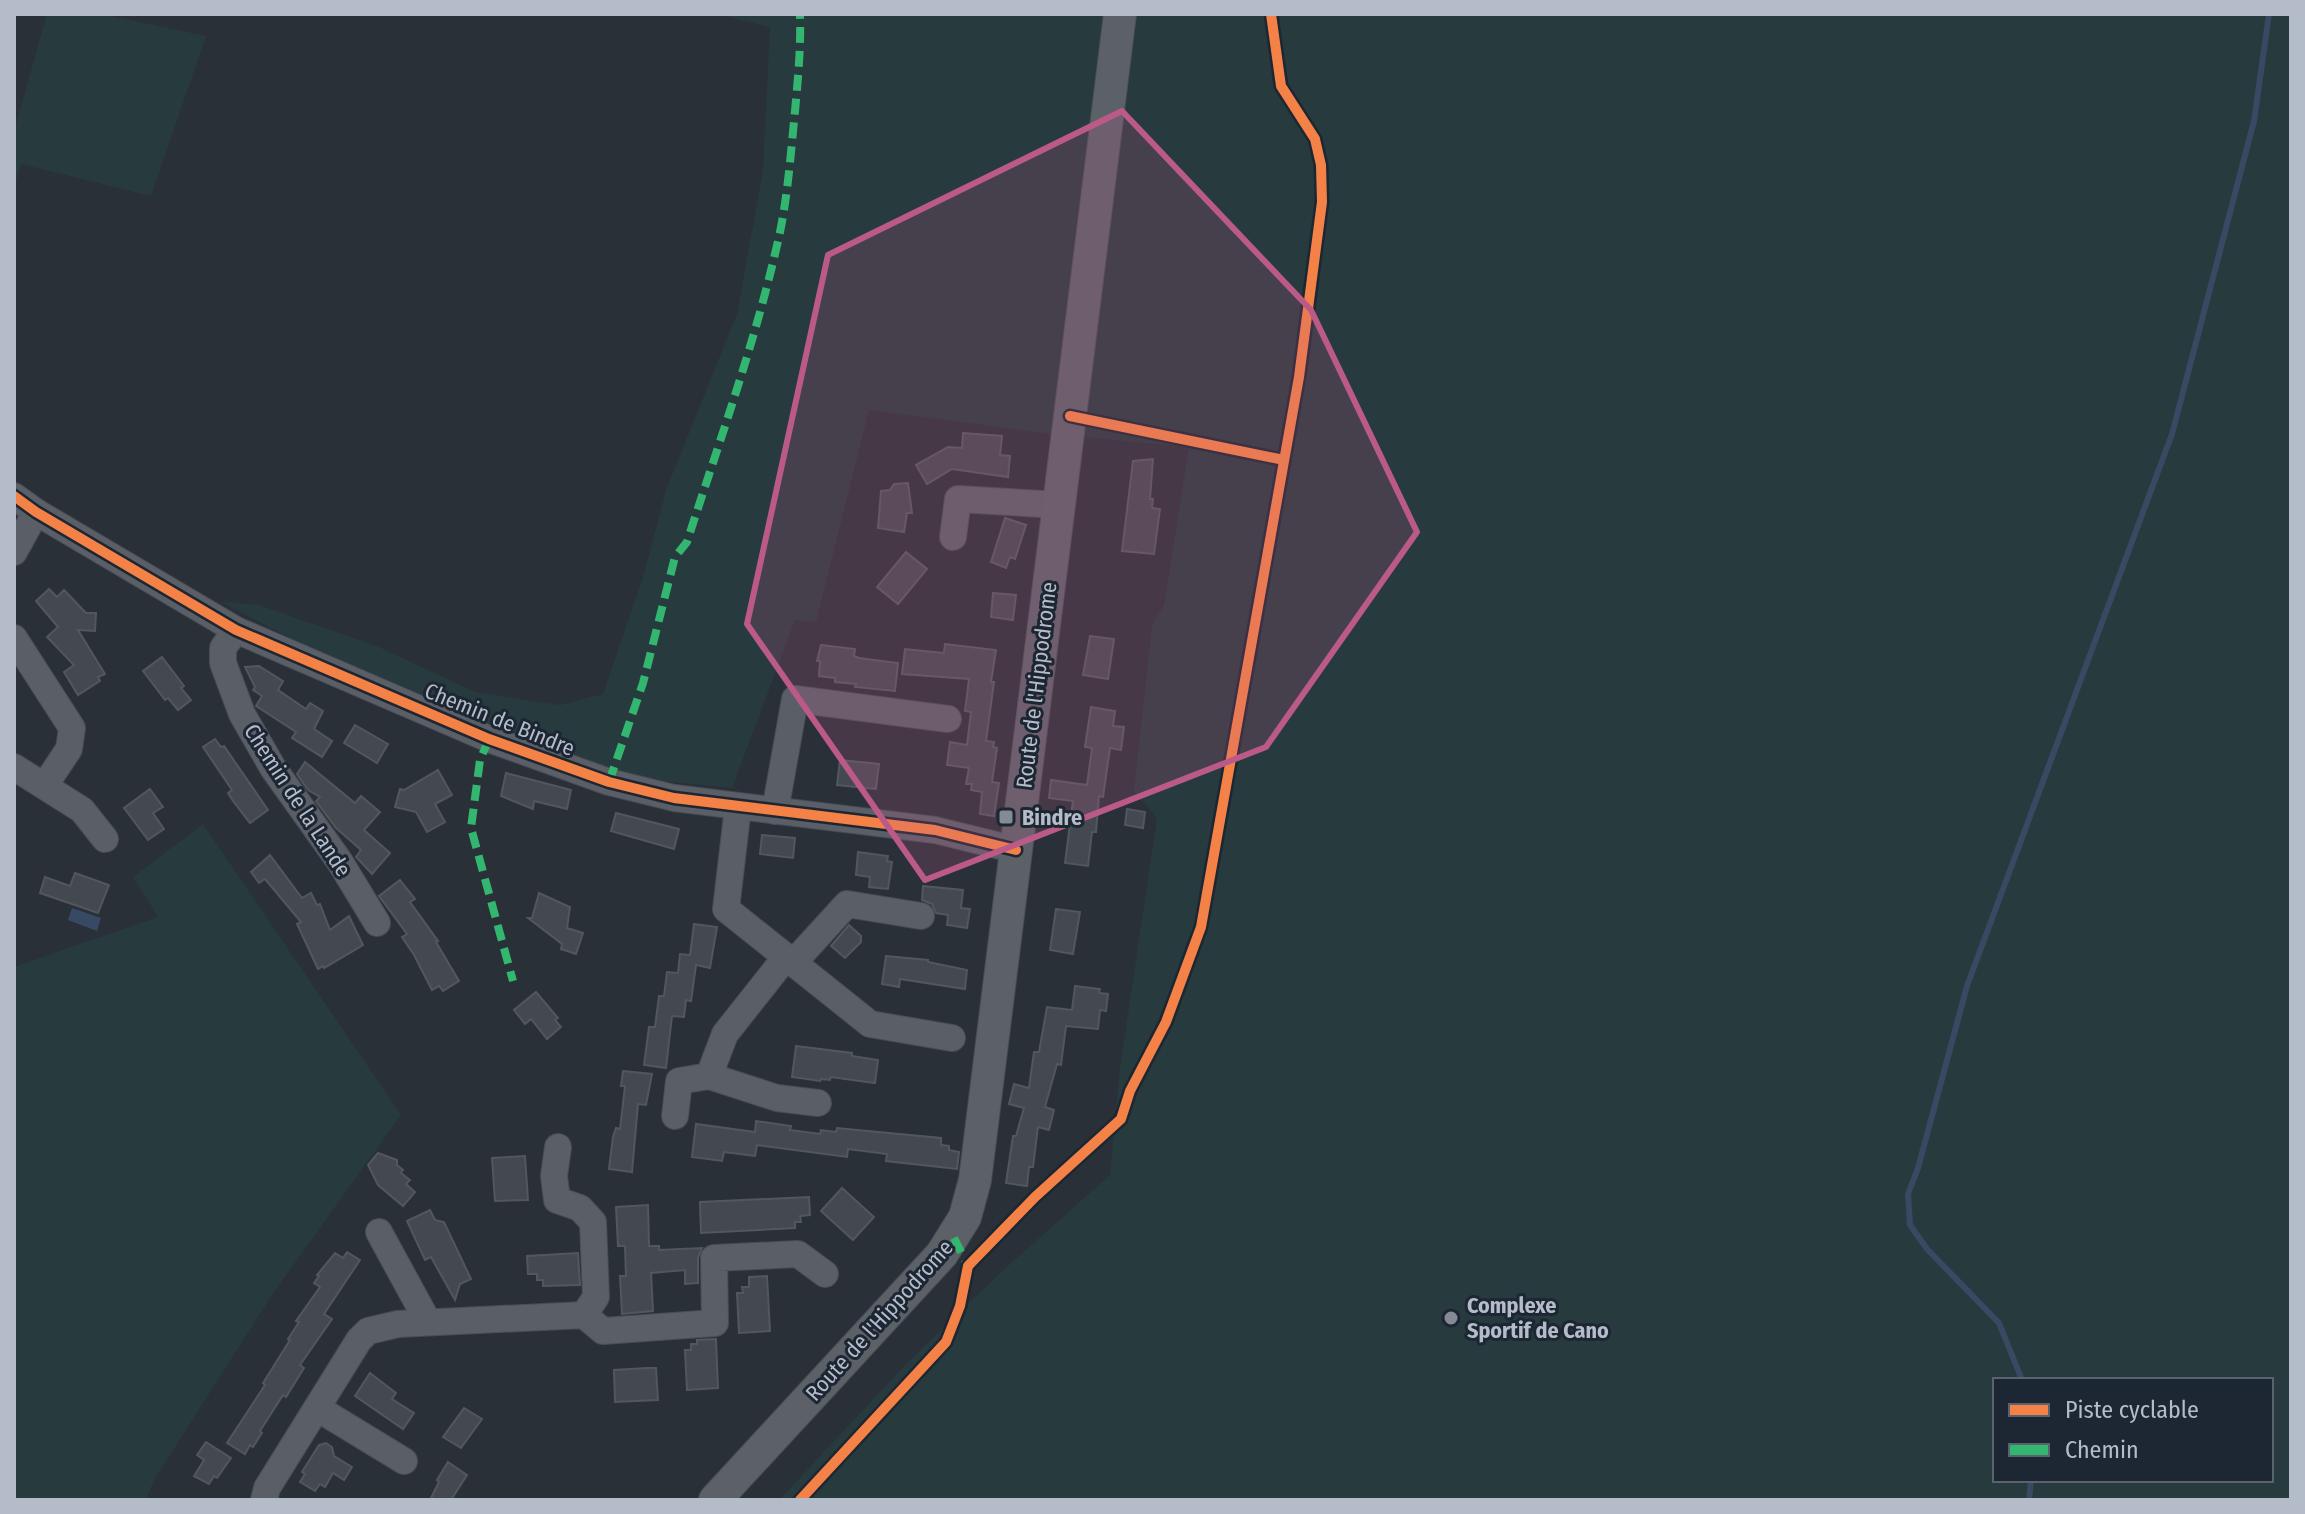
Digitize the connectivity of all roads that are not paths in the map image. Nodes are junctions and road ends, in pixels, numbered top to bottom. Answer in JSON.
{"nodes":[{"id":1,"x":1120,"y":14,"type":"edge"},
{"id":2,"x":14,"y":496,"type":"edge"},
{"id":3,"x":1059,"y":505,"type":"junction"},
{"id":4,"x":36,"y":512,"type":"junction"},
{"id":5,"x":953,"y":537,"type":"dead end"},
{"id":6,"x":14,"y":552,"type":"edge"},
{"id":7,"x":236,"y":630,"type":"junction"},
{"id":8,"x":14,"y":638,"type":"edge"},
{"id":9,"x":948,"y":719,"type":"dead end"},
{"id":10,"x":14,"y":767,"type":"edge"},
{"id":11,"x":45,"y":785,"type":"junction"},
{"id":12,"x":738,"y":807,"type":"junction"},
{"id":13,"x":775,"y":811,"type":"junction"},
{"id":14,"x":105,"y":839,"type":"dead end"},
{"id":15,"x":1016,"y":850,"type":"junction"},
{"id":16,"x":921,"y":916,"type":"dead end"},
{"id":17,"x":377,"y":923,"type":"dead end"},
{"id":18,"x":789,"y":960,"type":"junction"},
{"id":19,"x":952,"y":1038,"type":"dead end"},
{"id":20,"x":709,"y":1076,"type":"junction"},
{"id":21,"x":818,"y":1103,"type":"dead end"},
{"id":22,"x":675,"y":1116,"type":"dead end"},
{"id":23,"x":558,"y":1147,"type":"dead end"},
{"id":24,"x":379,"y":1232,"type":"dead end"},
{"id":25,"x":825,"y":1274,"type":"dead end"},
{"id":26,"x":584,"y":1315,"type":"junction"},
{"id":27,"x":428,"y":1322,"type":"junction"},
{"id":28,"x":317,"y":1408,"type":"junction"},
{"id":29,"x":404,"y":1461,"type":"dead end"},
{"id":30,"x":264,"y":1500,"type":"edge"},
{"id":31,"x":715,"y":1500,"type":"edge"}],
"edges":[{"from":1,"to":3,"type":"main road","name":"Route de l'Hippodrome"},
{"from":2,"to":4,"type":"street","name":"Chemin de Bindre"},
{"from":3,"to":5,"type":"street"},
{"from":3,"to":15,"type":"main road","name":"Route de l'Hippodrome"},
{"from":4,"to":6,"type":"street"},
{"from":4,"to":7,"type":"street","name":"Chemin de Bindre"},
{"from":7,"to":12,"type":"street","name":"Chemin de Bindre"},
{"from":7,"to":17,"type":"street","name":"Chemin de la Lande"},
{"from":8,"to":11,"type":"street"},
{"from":9,"to":13,"type":"street"},
{"from":10,"to":11,"type":"street"},
{"from":11,"to":14,"type":"street"},
{"from":12,"to":13,"type":"street","name":"Chemin de Bindre"},
{"from":12,"to":18,"type":"street"},
{"from":13,"to":15,"type":"street","name":"Chemin de Bindre"},
{"from":15,"to":31,"type":"main road","name":"Route de l'Hippodrome"},
{"from":16,"to":18,"type":"street"},
{"from":18,"to":19,"type":"street"},
{"from":18,"to":20,"type":"street"},
{"from":20,"to":21,"type":"street"},
{"from":20,"to":22,"type":"street"},
{"from":23,"to":26,"type":"street"},
{"from":24,"to":27,"type":"street"},
{"from":25,"to":26,"type":"street"},
{"from":26,"to":27,"type":"street"},
{"from":27,"to":28,"type":"street"},
{"from":28,"to":29,"type":"street"},
{"from":28,"to":30,"type":"street"}]}
